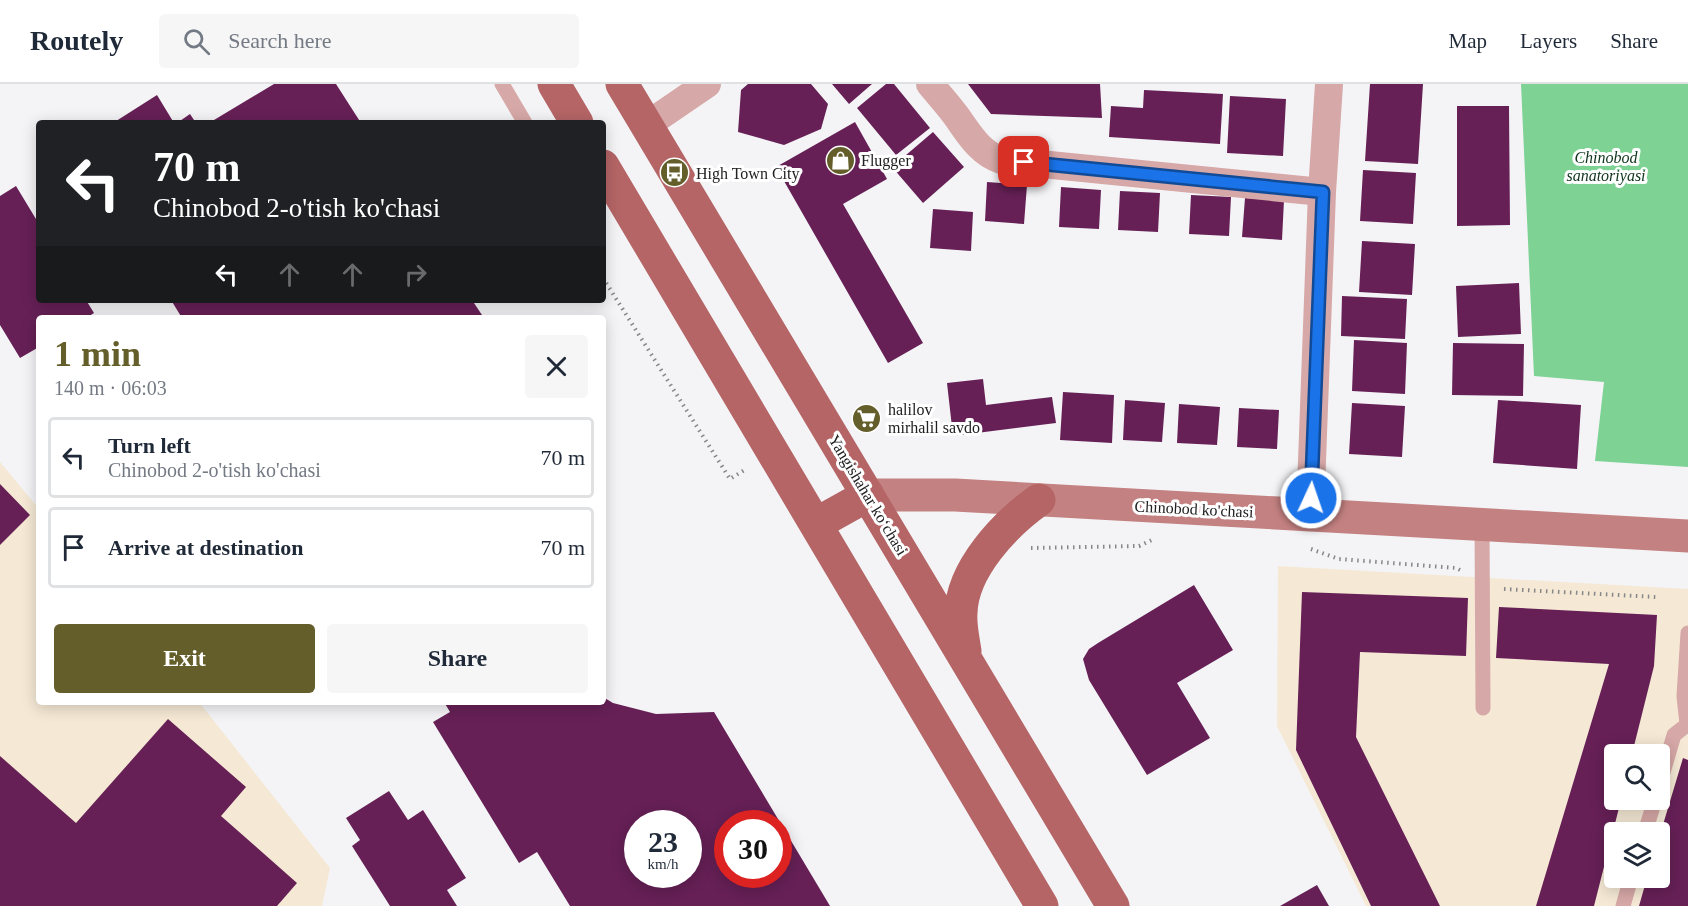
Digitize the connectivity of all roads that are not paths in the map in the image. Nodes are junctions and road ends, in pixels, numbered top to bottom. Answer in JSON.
{"nodes":[{"id":1,"x":502,"y":84,"type":"edge"},
{"id":2,"x":554,"y":84,"type":"edge"},
{"id":3,"x":622,"y":84,"type":"edge"},
{"id":4,"x":707,"y":84,"type":"edge"},
{"id":5,"x":930,"y":84,"type":"edge"},
{"id":6,"x":1329,"y":84,"type":"edge"},
{"id":7,"x":523,"y":120,"type":"edge"},
{"id":8,"x":576,"y":120,"type":"edge"},
{"id":9,"x":647,"y":125,"type":"junction"},
{"id":10,"x":606,"y":174,"type":"edge"},
{"id":11,"x":1323,"y":192,"type":"junction"},
{"id":12,"x":868,"y":495,"type":"junction"},
{"id":13,"x":1039,"y":500,"type":"junction"},
{"id":14,"x":816,"y":524,"type":"junction"},
{"id":15,"x":1482,"y":525,"type":"junction"},
{"id":16,"x":1306,"y":530,"type":"junction"},
{"id":17,"x":1688,"y":536,"type":"edge"},
{"id":18,"x":1688,"y":633,"type":"edge"},
{"id":19,"x":965,"y":658,"type":"junction"},
{"id":20,"x":1483,"y":708,"type":"dead end"},
{"id":21,"x":1688,"y":724,"type":"edge"},
{"id":22,"x":1670,"y":749,"type":"edge"},
{"id":23,"x":1628,"y":888,"type":"edge"},
{"id":24,"x":1042,"y":906,"type":"edge"},
{"id":25,"x":1113,"y":906,"type":"edge"},
{"id":26,"x":1623,"y":906,"type":"edge"}],
"edges":[{"from":1,"to":7,"type":"lane"},
{"from":2,"to":8,"type":"main road"},
{"from":3,"to":9,"type":"main road","name":"Yangishahar ko‘chasi"},
{"from":4,"to":9,"type":"street"},
{"from":5,"to":11,"type":"street"},
{"from":6,"to":11,"type":"street"},
{"from":9,"to":12,"type":"main road","name":"Yangishahar ko‘chasi"},
{"from":10,"to":14,"type":"main road"},
{"from":11,"to":16,"type":"street"},
{"from":12,"to":13,"type":"main road","name":"Chinobod ko'chasi"},
{"from":12,"to":14,"type":"main road","name":"Chinobod ko'chasi"},
{"from":12,"to":19,"type":"main road","name":"Yangishahar ko‘chasi"},
{"from":13,"to":16,"type":"main road","name":"Chinobod ko'chasi"},
{"from":13,"to":19,"type":"main road"},
{"from":14,"to":24,"type":"main road"},
{"from":15,"to":16,"type":"main road","name":"Chinobod ko'chasi"},
{"from":15,"to":17,"type":"main road","name":"Chinobod ko'chasi"},
{"from":15,"to":20,"type":"lane"},
{"from":18,"to":21,"type":"lane"},
{"from":19,"to":25,"type":"main road","name":"Yangishahar ko‘chasi"},
{"from":21,"to":22,"type":"lane"},
{"from":23,"to":26,"type":"lane"}]}
